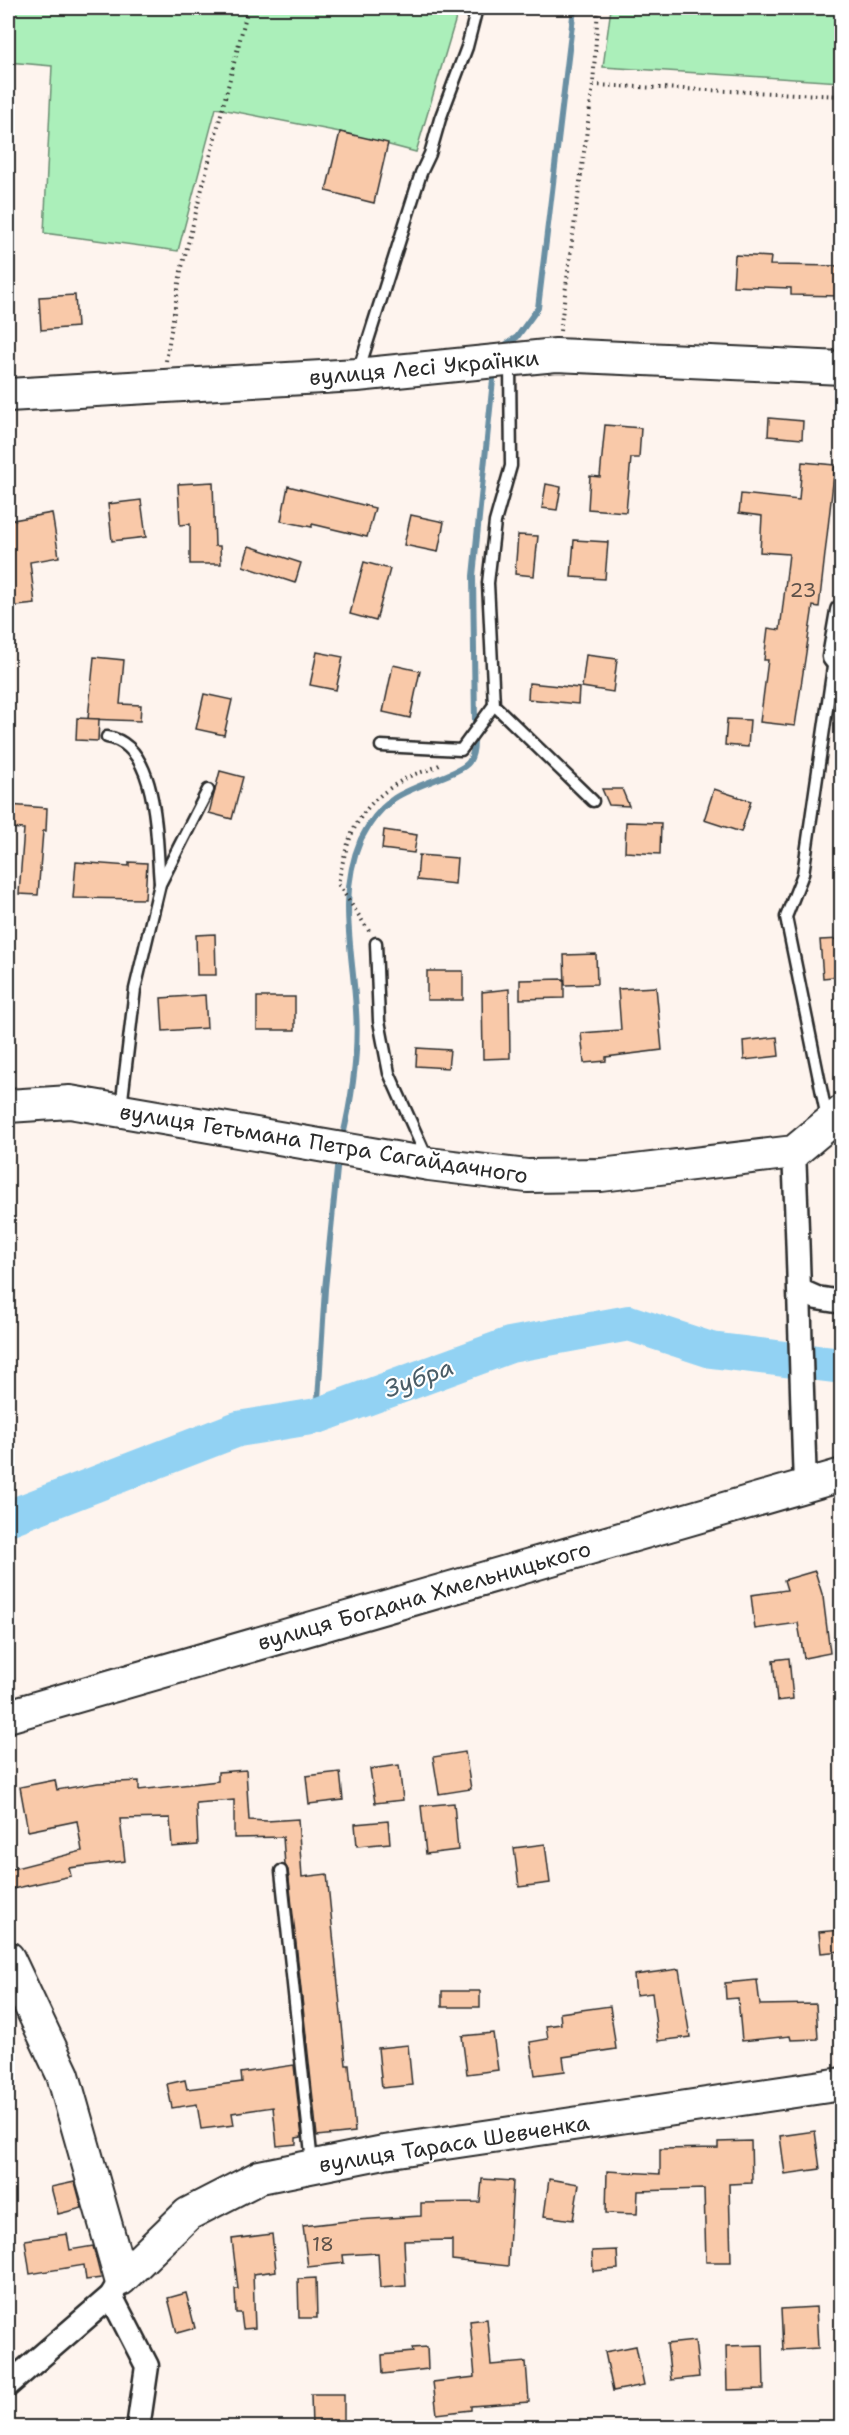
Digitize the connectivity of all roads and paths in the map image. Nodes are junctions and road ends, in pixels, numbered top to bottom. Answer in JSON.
{"nodes":[{"id":1,"x":248,"y":8,"type":"edge"},
{"id":2,"x":477,"y":8,"type":"edge"},
{"id":3,"x":598,"y":8,"type":"edge"},
{"id":4,"x":593,"y":86,"type":"junction"},
{"id":5,"x":842,"y":96,"type":"edge"},
{"id":6,"x":556,"y":355,"type":"junction"},
{"id":7,"x":510,"y":360,"type":"junction"},
{"id":8,"x":842,"y":368,"type":"edge"},
{"id":9,"x":357,"y":375,"type":"junction"},
{"id":10,"x":162,"y":386,"type":"junction"},
{"id":11,"x":8,"y":395,"type":"edge"},
{"id":12,"x":842,"y":611,"type":"edge"},
{"id":13,"x":838,"y":662,"type":"edge"},
{"id":14,"x":494,"y":705,"type":"junction"},
{"id":15,"x":107,"y":737,"type":"dead end"},
{"id":16,"x":381,"y":746,"type":"dead end"},
{"id":17,"x":461,"y":750,"type":"junction"},
{"id":18,"x":208,"y":790,"type":"dead end"},
{"id":19,"x":592,"y":801,"type":"dead end"},
{"id":20,"x":160,"y":884,"type":"junction"},
{"id":21,"x":376,"y":943,"type":"joint"},
{"id":22,"x":8,"y":1106,"type":"edge"},
{"id":23,"x":120,"y":1111,"type":"junction"},
{"id":24,"x":835,"y":1118,"type":"edge"},
{"id":25,"x":794,"y":1152,"type":"junction"},
{"id":26,"x":429,"y":1164,"type":"junction"},
{"id":27,"x":801,"y":1291,"type":"junction"},
{"id":28,"x":842,"y":1302,"type":"edge"},
{"id":29,"x":842,"y":1475,"type":"edge"},
{"id":30,"x":805,"y":1485,"type":"junction"},
{"id":31,"x":8,"y":1716,"type":"edge"},
{"id":32,"x":281,"y":1871,"type":"dead end"},
{"id":33,"x":8,"y":1958,"type":"edge"},
{"id":34,"x":842,"y":2084,"type":"edge"},
{"id":35,"x":312,"y":2166,"type":"junction"},
{"id":36,"x":116,"y":2288,"type":"junction"},
{"id":37,"x":8,"y":2385,"type":"edge"},
{"id":38,"x":138,"y":2427,"type":"edge"}],
"edges":[{"from":1,"to":10,"type":"path"},
{"from":2,"to":9,"type":"lane"},
{"from":3,"to":4,"type":"path"},
{"from":4,"to":5,"type":"path"},
{"from":4,"to":6,"type":"path"},
{"from":6,"to":7,"type":"street","name":"вулиця Лесі Українки"},
{"from":6,"to":8,"type":"street","name":"вулиця Лесі Українки"},
{"from":7,"to":9,"type":"street","name":"вулиця Лесі Українки"},
{"from":7,"to":14,"type":"lane"},
{"from":9,"to":10,"type":"street","name":"вулиця Лесі Українки"},
{"from":10,"to":11,"type":"street","name":"вулиця Лесі Українки"},
{"from":12,"to":13,"type":"street"},
{"from":13,"to":24,"type":"lane"},
{"from":14,"to":17,"type":"lane"},
{"from":14,"to":19,"type":"lane"},
{"from":15,"to":20,"type":"lane"},
{"from":16,"to":17,"type":"lane"},
{"from":17,"to":21,"type":"path"},
{"from":18,"to":20,"type":"lane"},
{"from":20,"to":23,"type":"lane"},
{"from":21,"to":26,"type":"lane"},
{"from":22,"to":23,"type":"street","name":"вулиця Гетьмана Петра Сагайдачного"},
{"from":23,"to":26,"type":"street","name":"вулиця Гетьмана Петра Сагайдачного"},
{"from":24,"to":25,"type":"street"},
{"from":25,"to":26,"type":"street","name":"вулиця Гетьмана Петра Сагайдачного"},
{"from":25,"to":27,"type":"street"},
{"from":27,"to":28,"type":"street"},
{"from":27,"to":30,"type":"street"},
{"from":29,"to":30,"type":"street","name":"вулиця Богдана Хмельницького"},
{"from":30,"to":31,"type":"street","name":"вулиця Богдана Хмельницького"},
{"from":32,"to":35,"type":"lane"},
{"from":33,"to":36,"type":"street"},
{"from":34,"to":35,"type":"street","name":"вулиця Тараса Шевченка"},
{"from":35,"to":36,"type":"street","name":"вулиця Тараса Шевченка"},
{"from":36,"to":37,"type":"street"},
{"from":36,"to":38,"type":"street"}]}
